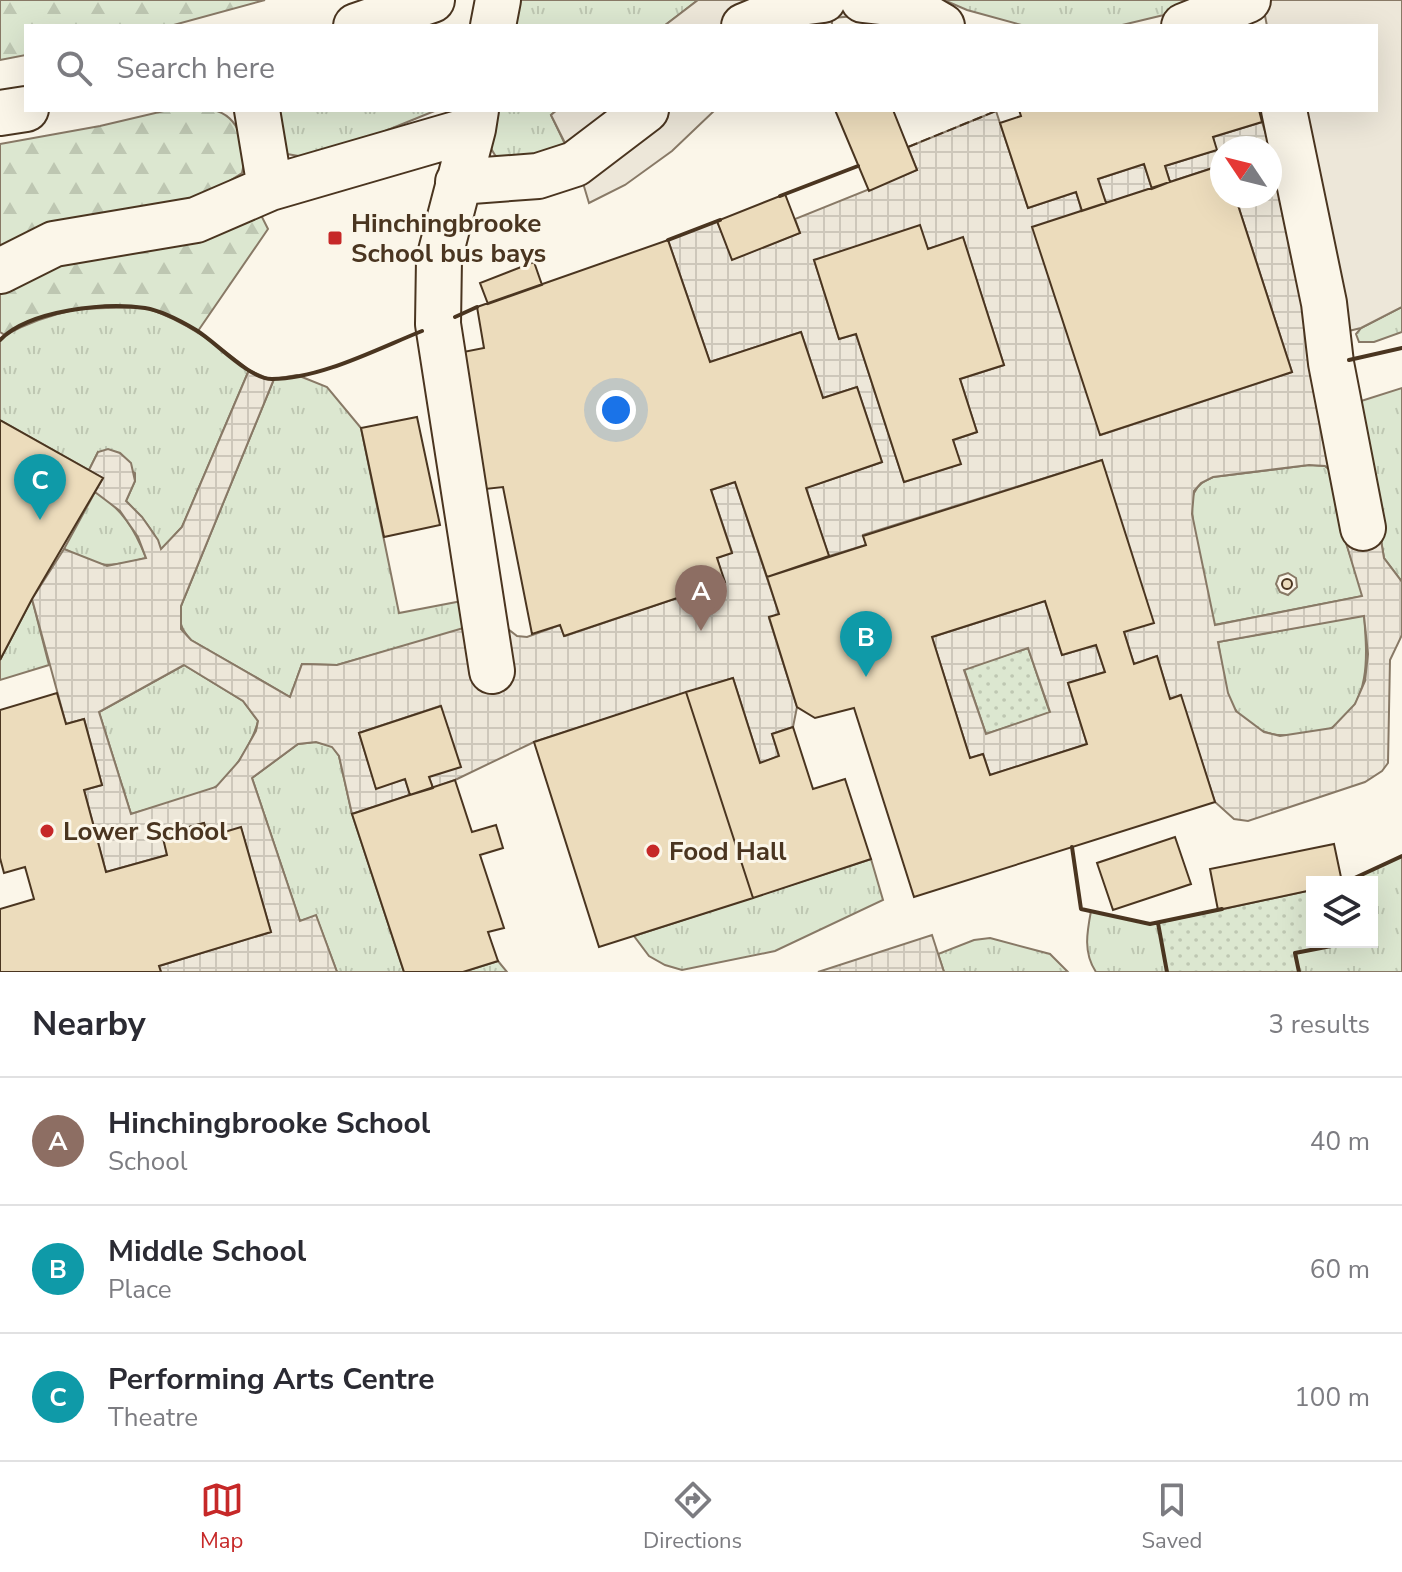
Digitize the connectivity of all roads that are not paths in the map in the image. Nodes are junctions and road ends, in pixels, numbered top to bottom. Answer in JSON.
{"nodes":[{"id":1,"x":432,"y":0,"type":"edge"},
{"id":2,"x":498,"y":0,"type":"edge"},
{"id":3,"x":823,"y":0,"type":"edge"},
{"id":4,"x":863,"y":0,"type":"edge"},
{"id":5,"x":1248,"y":0,"type":"edge"},
{"id":6,"x":1262,"y":0,"type":"edge"},
{"id":7,"x":362,"y":24,"type":"edge"},
{"id":8,"x":493,"y":24,"type":"edge"},
{"id":9,"x":749,"y":24,"type":"edge"},
{"id":10,"x":939,"y":24,"type":"edge"},
{"id":11,"x":1189,"y":24,"type":"edge"},
{"id":12,"x":1267,"y":24,"type":"edge"},
{"id":13,"x":24,"y":109,"type":"edge"},
{"id":14,"x":257,"y":112,"type":"edge"},
{"id":15,"x":643,"y":112,"type":"edge"},
{"id":16,"x":1284,"y":112,"type":"edge"},
{"id":17,"x":0,"y":113,"type":"edge"},
{"id":18,"x":474,"y":120,"type":"edge"},
{"id":19,"x":458,"y":182,"type":"junction"},
{"id":20,"x":270,"y":188,"type":"junction"},
{"id":21,"x":0,"y":271,"type":"edge"},
{"id":22,"x":1363,"y":528,"type":"dead end"},
{"id":23,"x":492,"y":671,"type":"dead end"}],
"edges":[{"from":1,"to":7,"type":"street"},
{"from":2,"to":8,"type":"street"},
{"from":3,"to":9,"type":"street"},
{"from":4,"to":10,"type":"street"},
{"from":5,"to":11,"type":"street"},
{"from":6,"to":12,"type":"street"},
{"from":13,"to":17,"type":"street"},
{"from":14,"to":20,"type":"street"},
{"from":15,"to":19,"type":"street"},
{"from":16,"to":22,"type":"street"},
{"from":18,"to":19,"type":"street"},
{"from":18,"to":20,"type":"street"},
{"from":19,"to":23,"type":"street"},
{"from":20,"to":21,"type":"street"}]}
